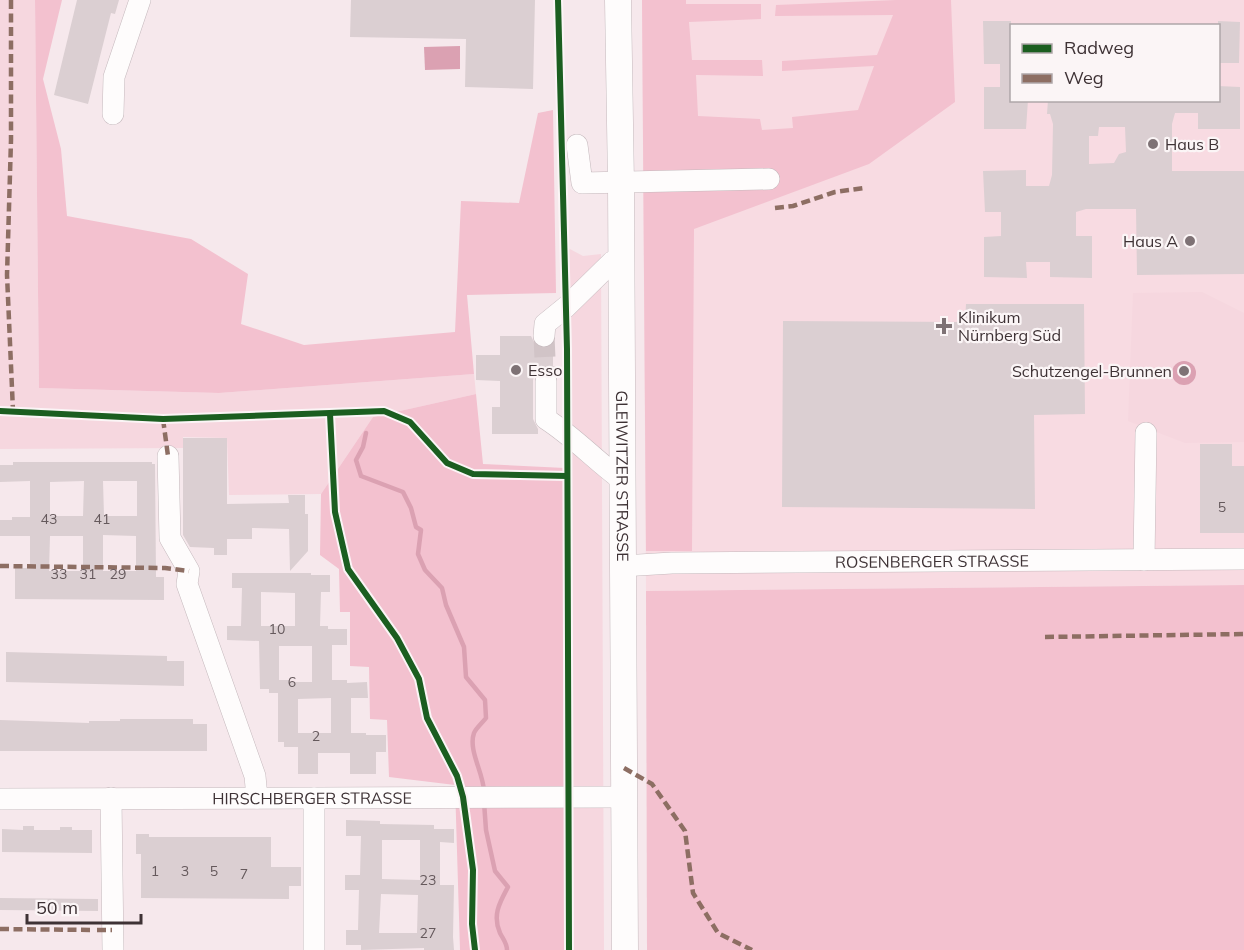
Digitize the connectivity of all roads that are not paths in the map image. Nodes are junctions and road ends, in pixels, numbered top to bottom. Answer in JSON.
{"nodes":[{"id":1,"x":140,"y":0,"type":"edge"},
{"id":2,"x":618,"y":0,"type":"edge"},
{"id":3,"x":113,"y":114,"type":"dead end"},
{"id":4,"x":577,"y":145,"type":"dead end"},
{"id":5,"x":769,"y":179,"type":"dead end"},
{"id":6,"x":621,"y":184,"type":"junction"},
{"id":7,"x":620,"y":258,"type":"junction"},
{"id":8,"x":544,"y":336,"type":"tunnel mouth"},
{"id":9,"x":546,"y":381,"type":"tunnel mouth"},
{"id":10,"x":1146,"y":433,"type":"dead end"},
{"id":11,"x":168,"y":456,"type":"dead end"},
{"id":12,"x":622,"y":480,"type":"junction"},
{"id":13,"x":1244,"y":559,"type":"edge"},
{"id":14,"x":1144,"y":560,"type":"junction"},
{"id":15,"x":622,"y":566,"type":"junction"},
{"id":16,"x":625,"y":797,"type":"junction"},
{"id":17,"x":111,"y":798,"type":"junction"},
{"id":18,"x":257,"y":798,"type":"junction"},
{"id":19,"x":314,"y":798,"type":"junction"},
{"id":20,"x":0,"y":799,"type":"edge"},
{"id":21,"x":113,"y":950,"type":"edge"},
{"id":22,"x":314,"y":950,"type":"edge"},
{"id":23,"x":625,"y":950,"type":"edge"}],
"edges":[{"from":1,"to":3,"type":"street"},
{"from":2,"to":6,"type":"main road","name":"GLEIWITZER STRASSE"},
{"from":4,"to":6,"type":"street"},
{"from":5,"to":6,"type":"street"},
{"from":6,"to":7,"type":"main road","name":"GLEIWITZER STRASSE"},
{"from":7,"to":8,"type":"street"},
{"from":7,"to":12,"type":"main road","name":"GLEIWITZER STRASSE"},
{"from":9,"to":12,"type":"street"},
{"from":10,"to":14,"type":"street"},
{"from":11,"to":18,"type":"street"},
{"from":12,"to":15,"type":"main road","name":"GLEIWITZER STRASSE"},
{"from":13,"to":14,"type":"street","name":"ROSENBERGER STRASSE"},
{"from":14,"to":15,"type":"street","name":"ROSENBERGER STRASSE"},
{"from":15,"to":16,"type":"main road","name":"GLEIWITZER STRASSE"},
{"from":16,"to":19,"type":"street","name":"HIRSCHBERGER STRASSE"},
{"from":16,"to":23,"type":"main road","name":"GLEIWITZER STRASSE"},
{"from":17,"to":18,"type":"street","name":"HIRSCHBERGER STRASSE"},
{"from":17,"to":20,"type":"street","name":"HIRSCHBERGER STRASSE"},
{"from":17,"to":21,"type":"street"},
{"from":18,"to":19,"type":"street","name":"HIRSCHBERGER STRASSE"},
{"from":19,"to":22,"type":"street"}]}
